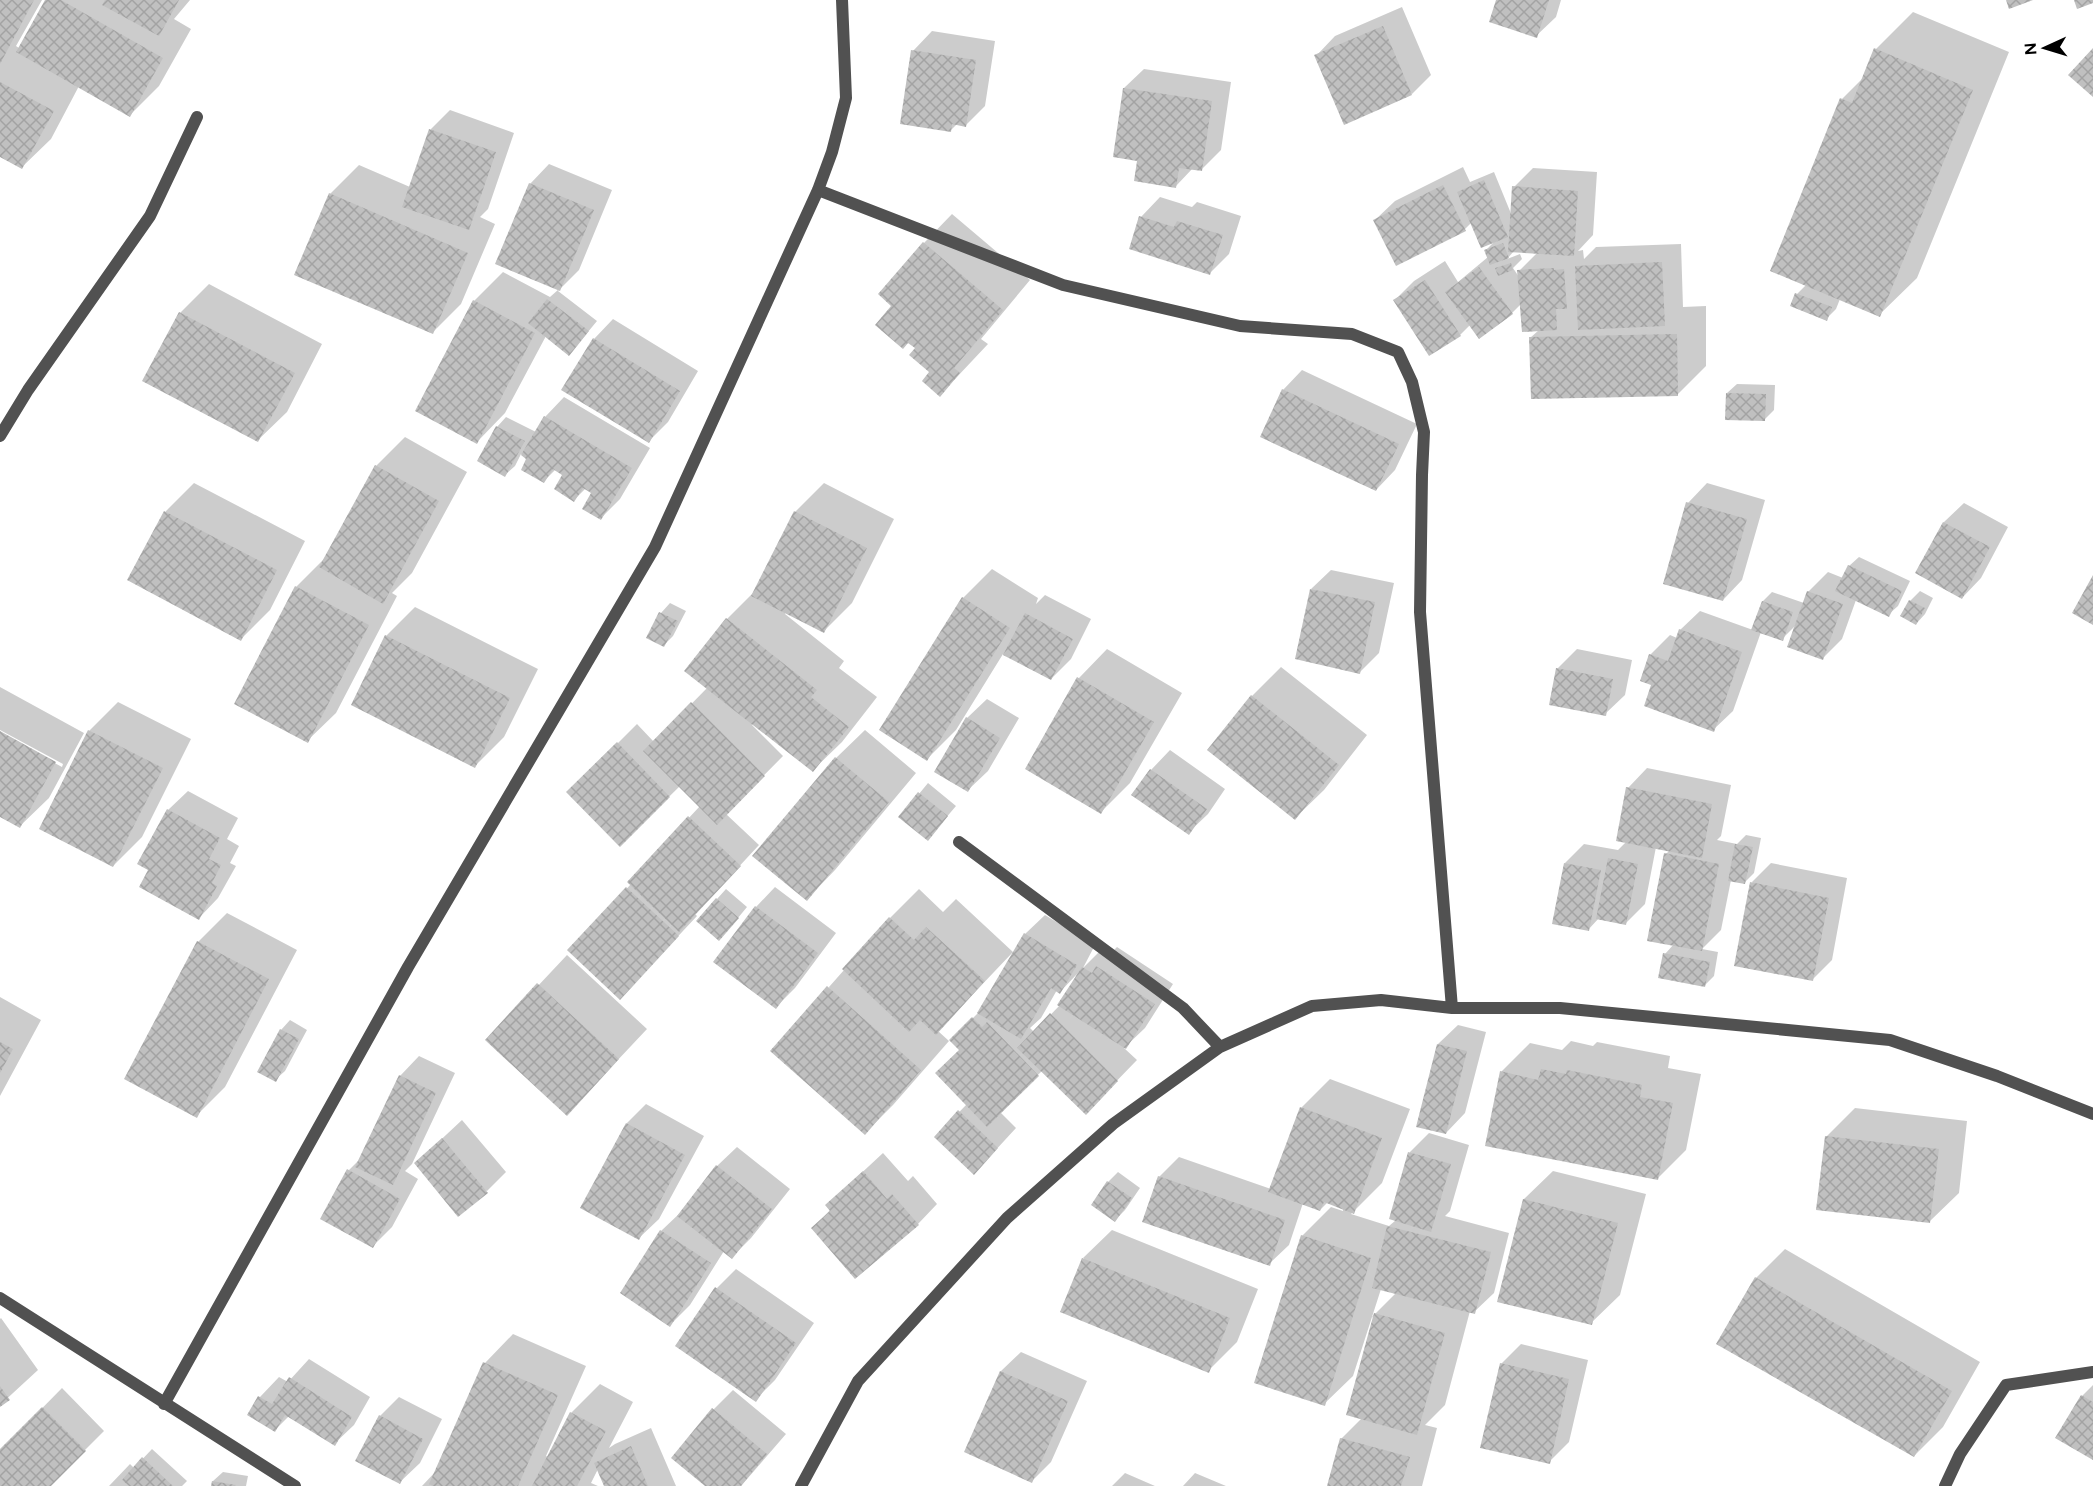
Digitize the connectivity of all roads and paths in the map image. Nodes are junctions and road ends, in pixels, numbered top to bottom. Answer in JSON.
{"nodes":[{"id":1,"x":842,"y":0,"type":"edge"},
{"id":2,"x":197,"y":117,"type":"dead end"},
{"id":3,"x":818,"y":190,"type":"junction"},
{"id":4,"x":0,"y":436,"type":"edge"},
{"id":5,"x":959,"y":842,"type":"dead end"},
{"id":6,"x":1452,"y":1008,"type":"junction"},
{"id":7,"x":1220,"y":1047,"type":"junction"},
{"id":8,"x":2093,"y":1114,"type":"edge"},
{"id":9,"x":0,"y":1298,"type":"edge"},
{"id":10,"x":2093,"y":1372,"type":"edge"},
{"id":11,"x":164,"y":1404,"type":"junction"},
{"id":12,"x":295,"y":1486,"type":"edge"},
{"id":13,"x":801,"y":1486,"type":"edge"},
{"id":14,"x":1945,"y":1486,"type":"edge"}],
"edges":[{"from":1,"to":3,"type":"street"},
{"from":2,"to":4,"type":"street"},
{"from":3,"to":6,"type":"street"},
{"from":3,"to":11,"type":"street"},
{"from":5,"to":7,"type":"street"},
{"from":6,"to":7,"type":"street"},
{"from":6,"to":8,"type":"street"},
{"from":7,"to":13,"type":"street"},
{"from":9,"to":11,"type":"street"},
{"from":10,"to":14,"type":"street"},
{"from":11,"to":12,"type":"street"}]}
